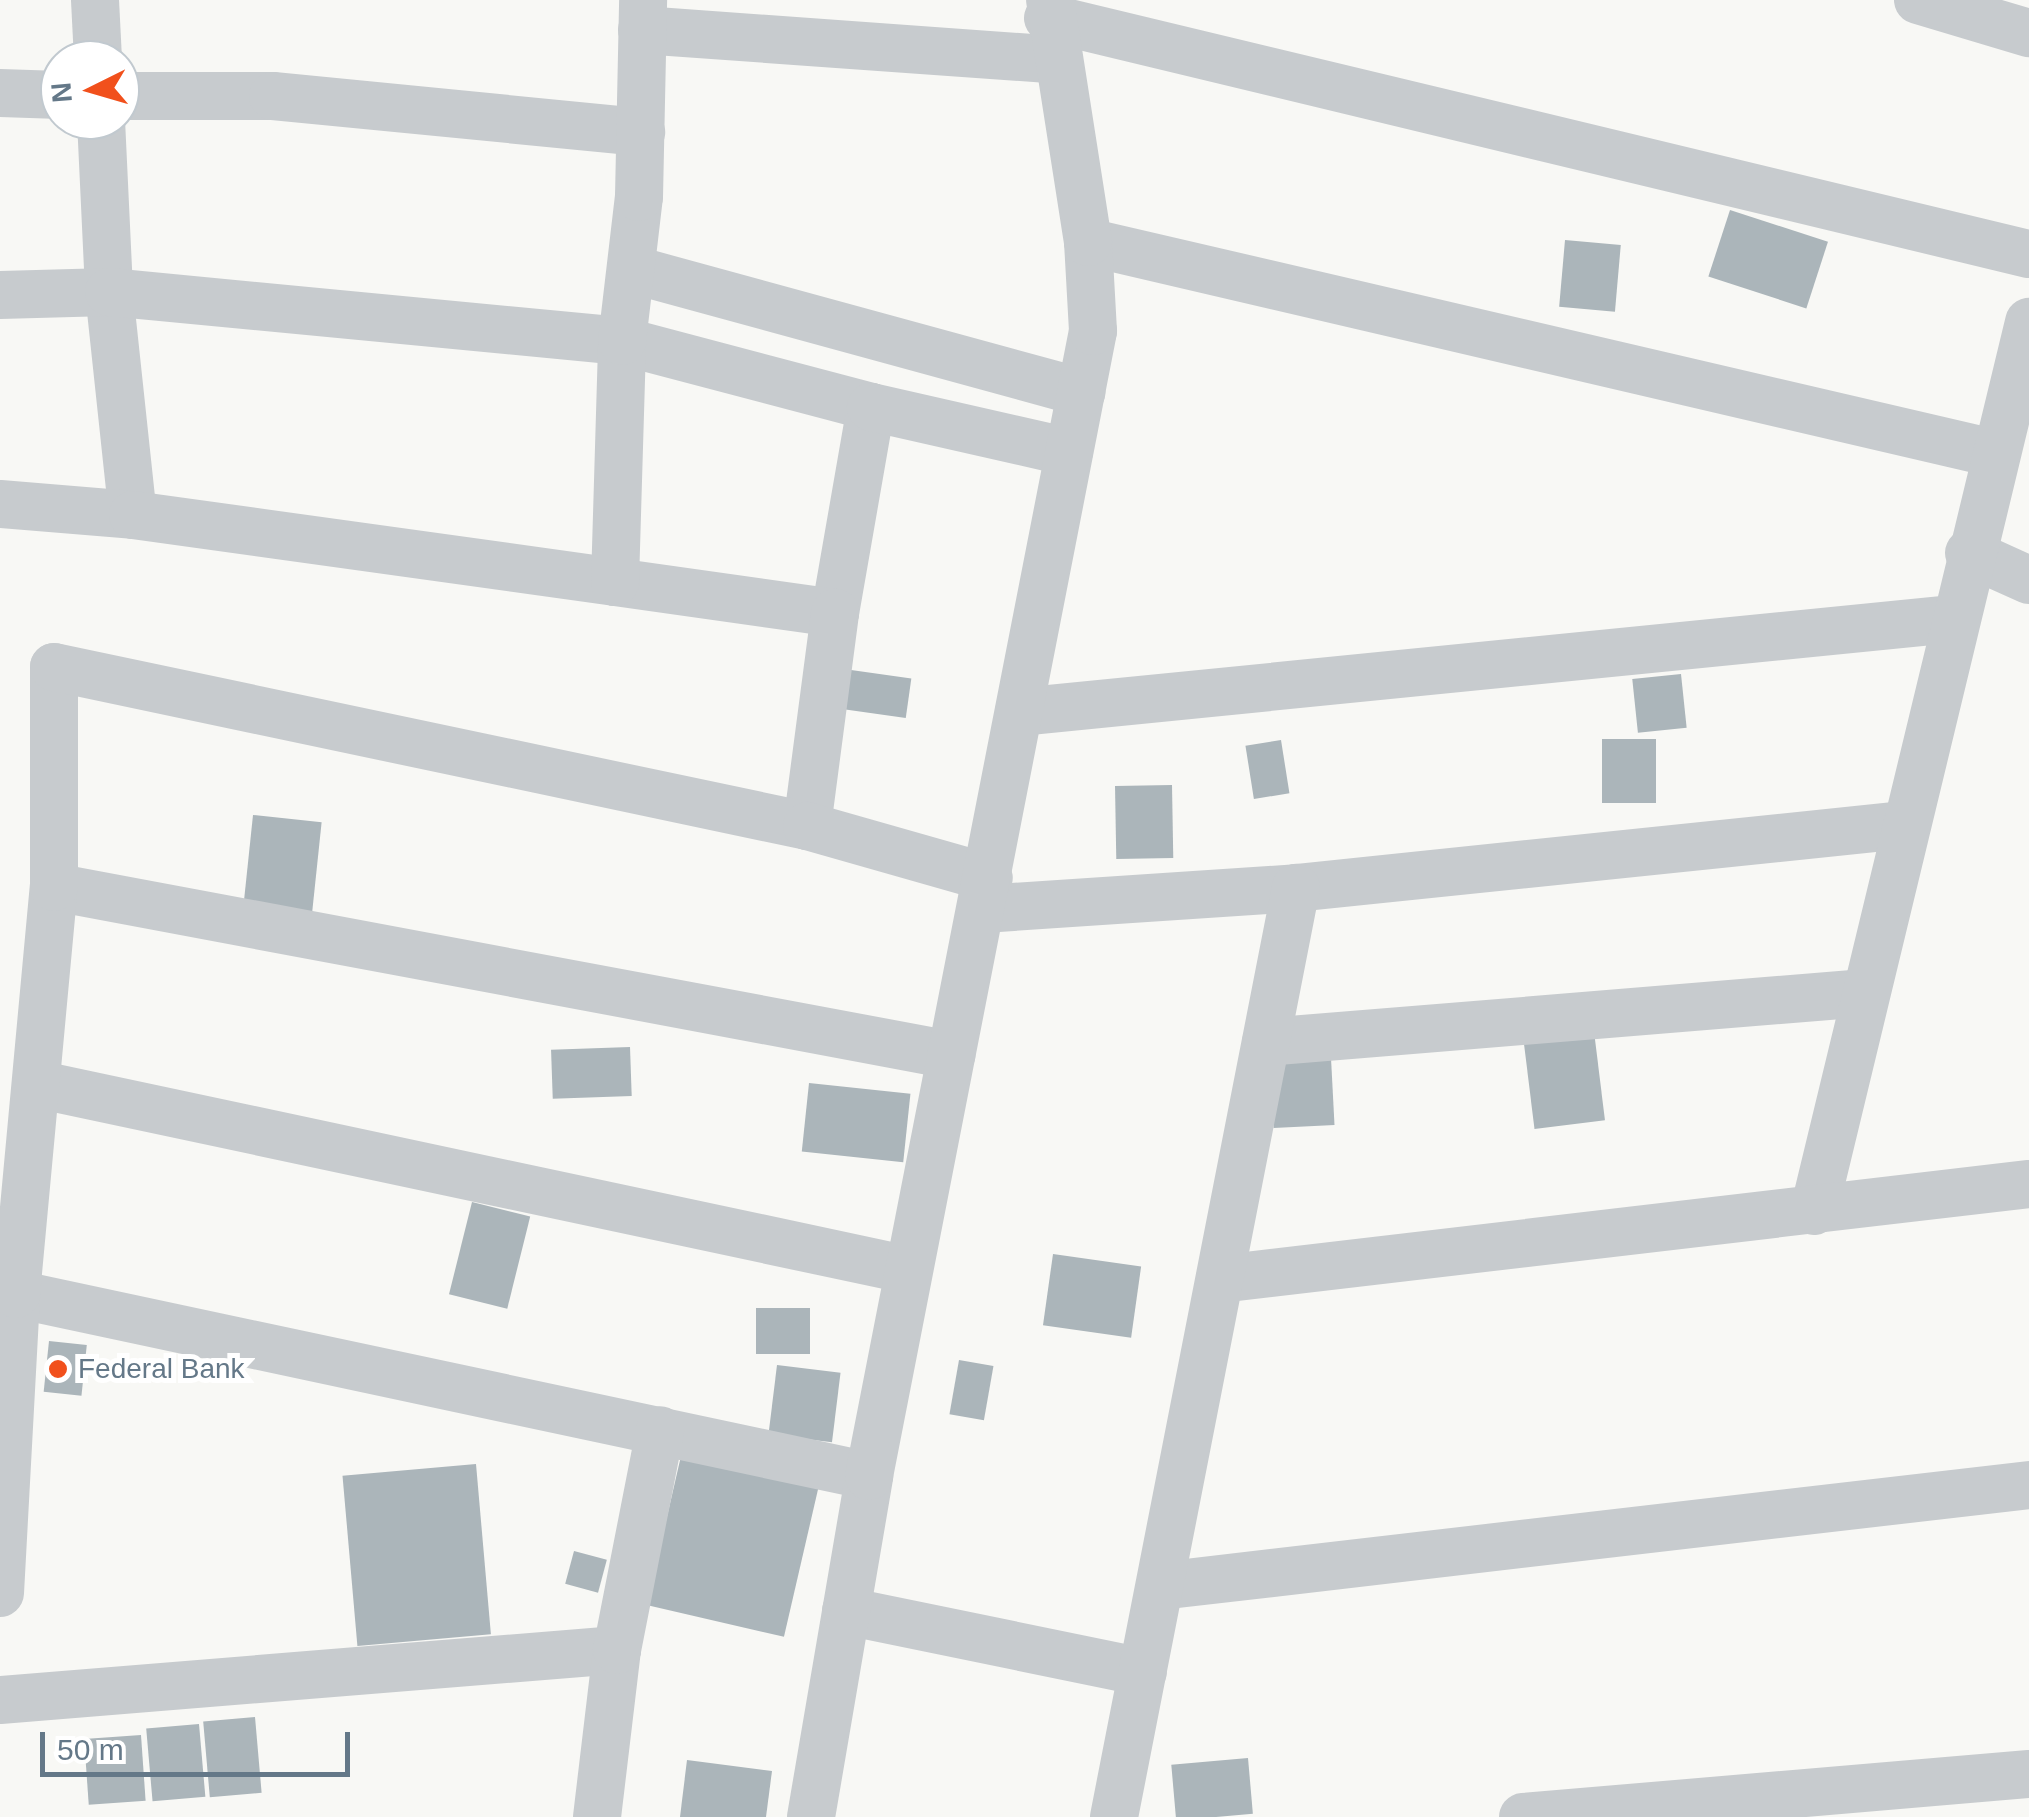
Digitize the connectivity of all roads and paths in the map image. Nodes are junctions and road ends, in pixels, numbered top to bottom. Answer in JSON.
{"nodes":[{"id":1,"x":95,"y":0,"type":"edge"},
{"id":2,"x":1918,"y":0,"type":"edge"},
{"id":3,"x":642,"y":15,"type":"edge"},
{"id":4,"x":1051,"y":26,"type":"edge"},
{"id":5,"x":2029,"y":33,"type":"edge"},
{"id":6,"x":97,"y":40,"type":"edge"},
{"id":7,"x":0,"y":93,"type":"edge"},
{"id":8,"x":40,"y":94,"type":"edge"},
{"id":9,"x":140,"y":96,"type":"edge"},
{"id":10,"x":641,"y":132,"type":"junction"},
{"id":11,"x":102,"y":140,"type":"edge"},
{"id":12,"x":1088,"y":242,"type":"junction"},
{"id":13,"x":2029,"y":254,"type":"edge"},
{"id":14,"x":630,"y":269,"type":"junction"},
{"id":15,"x":109,"y":292,"type":"junction"},
{"id":16,"x":0,"y":295,"type":"edge"},
{"id":17,"x":2029,"y":322,"type":"edge"},
{"id":18,"x":622,"y":341,"type":"junction"},
{"id":19,"x":1081,"y":392,"type":"junction"},
{"id":20,"x":872,"y":408,"type":"junction"},
{"id":21,"x":1069,"y":452,"type":"junction"},
{"id":22,"x":1992,"y":452,"type":"junction"},
{"id":23,"x":0,"y":504,"type":"edge"},
{"id":24,"x":134,"y":515,"type":"junction"},
{"id":25,"x":1969,"y":553,"type":"junction"},
{"id":26,"x":2029,"y":580,"type":"edge"},
{"id":27,"x":614,"y":582,"type":"junction"},
{"id":28,"x":835,"y":612,"type":"junction"},
{"id":29,"x":1954,"y":620,"type":"junction"},
{"id":30,"x":1018,"y":712,"type":"junction"},
{"id":31,"x":1904,"y":825,"type":"junction"},
{"id":32,"x":807,"y":826,"type":"junction"},
{"id":33,"x":54,"y":887,"type":"junction"},
{"id":34,"x":1296,"y":888,"type":"junction"},
{"id":35,"x":986,"y":894,"type":"junction"},
{"id":36,"x":1865,"y":993,"type":"junction"},
{"id":37,"x":1266,"y":1042,"type":"junction"},
{"id":38,"x":952,"y":1055,"type":"junction"},
{"id":39,"x":41,"y":1085,"type":"junction"},
{"id":40,"x":2029,"y":1184,"type":"edge"},
{"id":41,"x":1814,"y":1210,"type":"junction"},
{"id":42,"x":909,"y":1270,"type":"junction"},
{"id":43,"x":1220,"y":1279,"type":"junction"},
{"id":44,"x":16,"y":1294,"type":"junction"},
{"id":45,"x":660,"y":1430,"type":"junction"},
{"id":46,"x":869,"y":1476,"type":"junction"},
{"id":47,"x":2029,"y":1485,"type":"edge"},
{"id":48,"x":2,"y":1539,"type":"edge"},
{"id":49,"x":1160,"y":1586,"type":"junction"},
{"id":50,"x":0,"y":1593,"type":"edge"},
{"id":51,"x":846,"y":1612,"type":"junction"},
{"id":52,"x":617,"y":1650,"type":"junction"},
{"id":53,"x":1143,"y":1672,"type":"junction"},
{"id":54,"x":0,"y":1700,"type":"edge"},
{"id":55,"x":2029,"y":1774,"type":"edge"},
{"id":56,"x":597,"y":1817,"type":"edge"},
{"id":57,"x":811,"y":1817,"type":"edge"},
{"id":58,"x":1114,"y":1817,"type":"edge"},
{"id":59,"x":1523,"y":1817,"type":"edge"}],
"edges":[{"from":1,"to":6,"type":"street"},
{"from":2,"to":5,"type":"street"},
{"from":3,"to":4,"type":"street"},
{"from":3,"to":10,"type":"street"},
{"from":4,"to":12,"type":"street"},
{"from":4,"to":13,"type":"street"},
{"from":7,"to":8,"type":"street"},
{"from":9,"to":10,"type":"street"},
{"from":10,"to":14,"type":"street"},
{"from":11,"to":15,"type":"street"},
{"from":12,"to":19,"type":"street"},
{"from":12,"to":22,"type":"street"},
{"from":14,"to":18,"type":"street"},
{"from":14,"to":19,"type":"street"},
{"from":15,"to":16,"type":"street"},
{"from":15,"to":18,"type":"street"},
{"from":15,"to":24,"type":"street"},
{"from":17,"to":22,"type":"street"},
{"from":18,"to":20,"type":"street"},
{"from":18,"to":27,"type":"street"},
{"from":19,"to":21,"type":"street"},
{"from":20,"to":21,"type":"street"},
{"from":20,"to":28,"type":"street"},
{"from":21,"to":30,"type":"street"},
{"from":22,"to":25,"type":"street"},
{"from":23,"to":24,"type":"street"},
{"from":24,"to":27,"type":"street"},
{"from":25,"to":26,"type":"street"},
{"from":25,"to":29,"type":"street"},
{"from":27,"to":28,"type":"street"},
{"from":28,"to":32,"type":"street"},
{"from":29,"to":30,"type":"street"},
{"from":29,"to":31,"type":"street"},
{"from":30,"to":35,"type":"street"},
{"from":31,"to":34,"type":"street"},
{"from":31,"to":36,"type":"street"},
{"from":32,"to":33,"type":"street"},
{"from":32,"to":35,"type":"street"},
{"from":33,"to":38,"type":"street"},
{"from":33,"to":39,"type":"street"},
{"from":34,"to":35,"type":"street"},
{"from":34,"to":37,"type":"street"},
{"from":35,"to":38,"type":"street"},
{"from":36,"to":37,"type":"street"},
{"from":36,"to":41,"type":"street"},
{"from":37,"to":43,"type":"street"},
{"from":38,"to":42,"type":"street"},
{"from":39,"to":42,"type":"street"},
{"from":39,"to":44,"type":"street"},
{"from":40,"to":41,"type":"street"},
{"from":41,"to":43,"type":"street"},
{"from":42,"to":46,"type":"street"},
{"from":43,"to":49,"type":"street"},
{"from":44,"to":45,"type":"street"},
{"from":44,"to":48,"type":"street"},
{"from":45,"to":46,"type":"street"},
{"from":45,"to":52,"type":"street"},
{"from":46,"to":51,"type":"street"},
{"from":47,"to":49,"type":"street"},
{"from":48,"to":50,"type":"street"},
{"from":49,"to":53,"type":"street"},
{"from":51,"to":53,"type":"street"},
{"from":51,"to":57,"type":"street"},
{"from":52,"to":54,"type":"street"},
{"from":52,"to":56,"type":"street"},
{"from":53,"to":58,"type":"street"},
{"from":55,"to":59,"type":"street"}]}
